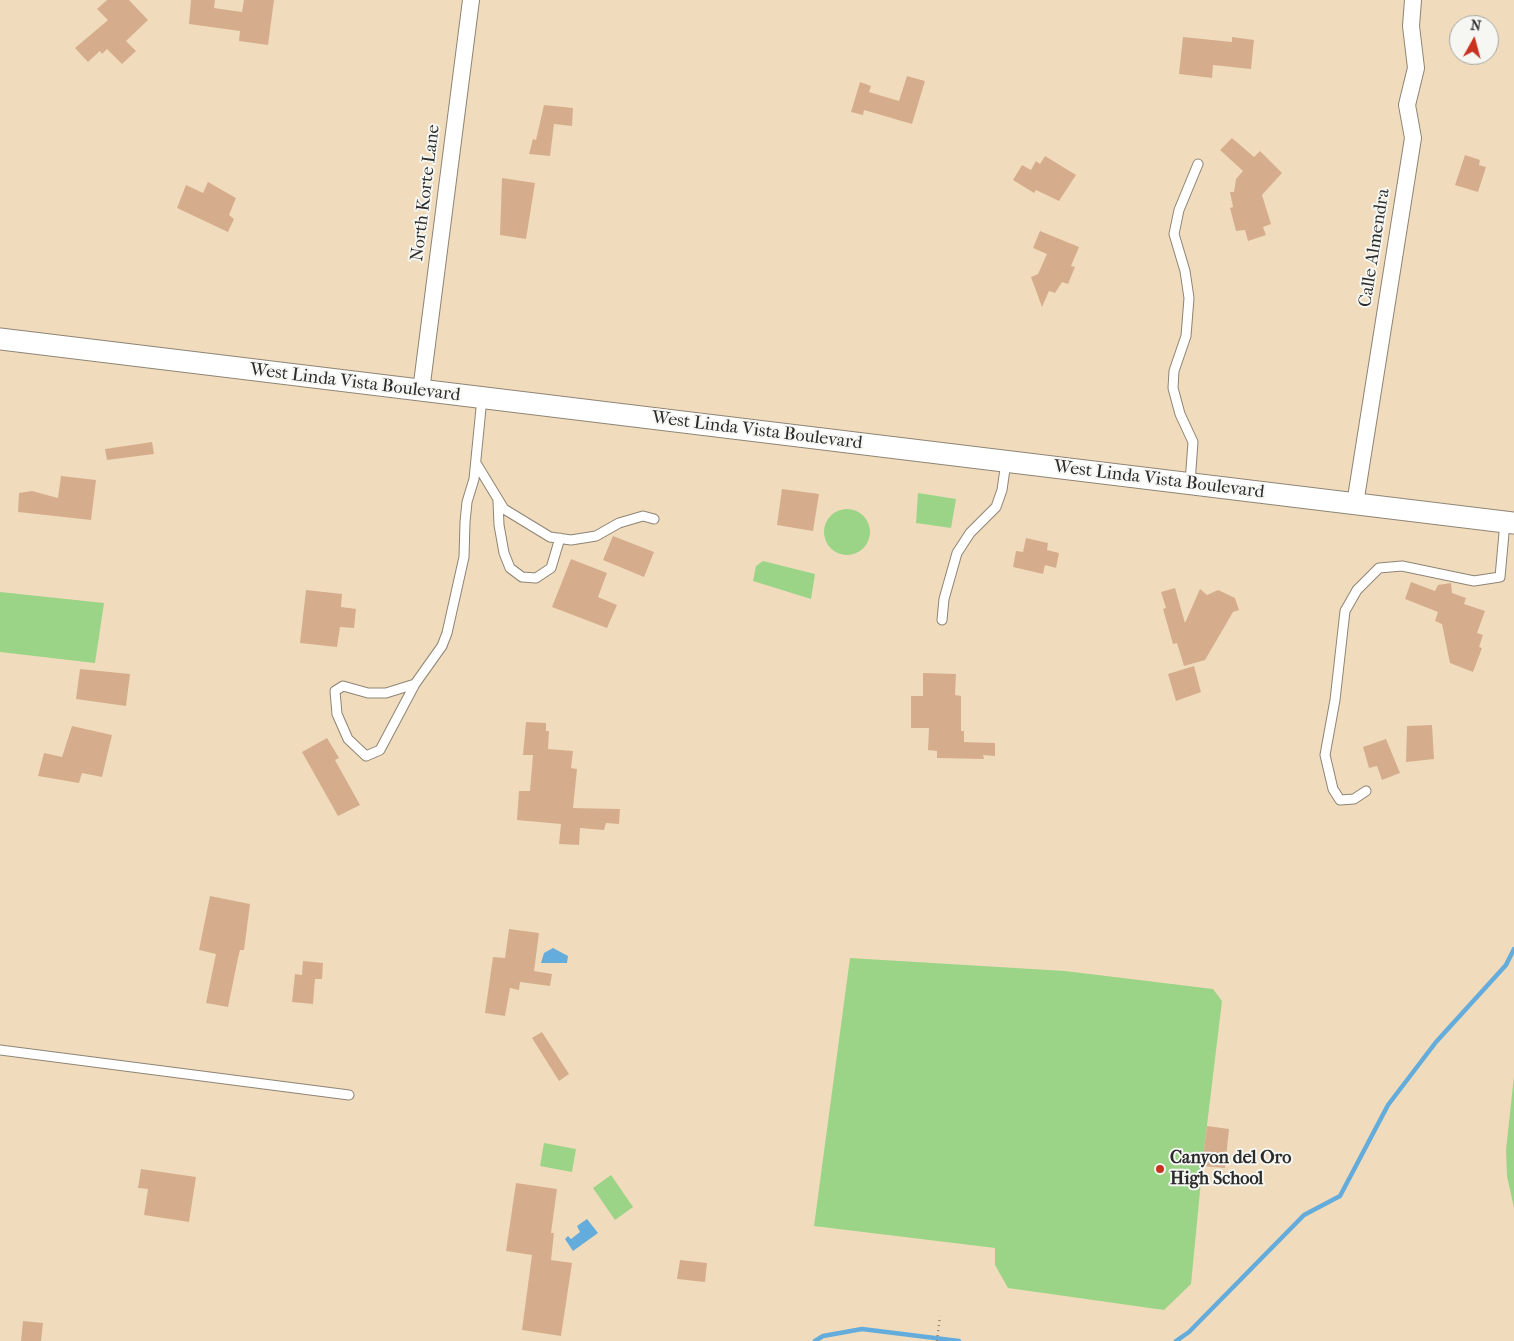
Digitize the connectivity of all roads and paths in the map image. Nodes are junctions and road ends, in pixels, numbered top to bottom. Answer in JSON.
{"nodes":[{"id":1,"x":471,"y":0,"type":"edge"},
{"id":2,"x":1413,"y":0,"type":"edge"},
{"id":3,"x":1198,"y":164,"type":"dead end"},
{"id":4,"x":0,"y":339,"type":"edge"},
{"id":5,"x":420,"y":391,"type":"junction"},
{"id":6,"x":482,"y":398,"type":"junction"},
{"id":7,"x":1006,"y":461,"type":"junction"},
{"id":8,"x":476,"y":463,"type":"junction"},
{"id":9,"x":1190,"y":484,"type":"junction"},
{"id":10,"x":498,"y":501,"type":"junction"},
{"id":11,"x":1355,"y":504,"type":"junction"},
{"id":12,"x":654,"y":519,"type":"dead end"},
{"id":13,"x":1510,"y":523,"type":"edge"},
{"id":14,"x":560,"y":538,"type":"junction"},
{"id":15,"x":942,"y":620,"type":"dead end"},
{"id":16,"x":415,"y":684,"type":"junction"},
{"id":17,"x":1366,"y":791,"type":"dead end"},
{"id":18,"x":0,"y":1050,"type":"edge"},
{"id":19,"x":349,"y":1095,"type":"dead end"},
{"id":20,"x":940,"y":1316,"type":"dead end"},
{"id":21,"x":937,"y":1341,"type":"edge"}],
"edges":[{"from":1,"to":5,"type":"street","name":"North Korte Lane"},
{"from":2,"to":11,"type":"street","name":"Calle Almendra"},
{"from":3,"to":9,"type":"lane"},
{"from":4,"to":5,"type":"street","name":"West Linda Vista Boulevard"},
{"from":5,"to":6,"type":"street","name":"West Linda Vista Boulevard"},
{"from":6,"to":7,"type":"street","name":"West Linda Vista Boulevard"},
{"from":6,"to":8,"type":"lane"},
{"from":7,"to":9,"type":"street","name":"West Linda Vista Boulevard"},
{"from":7,"to":15,"type":"lane"},
{"from":8,"to":10,"type":"lane"},
{"from":8,"to":16,"type":"lane"},
{"from":9,"to":11,"type":"street","name":"West Linda Vista Boulevard"},
{"from":10,"to":14,"type":"lane"},
{"from":10,"to":14,"type":"lane"},
{"from":11,"to":13,"type":"street","name":"West Linda Vista Boulevard"},
{"from":12,"to":14,"type":"lane"},
{"from":13,"to":17,"type":"lane"},
{"from":16,"to":16,"type":"lane"},
{"from":18,"to":19,"type":"lane"},
{"from":20,"to":21,"type":"path"}]}
